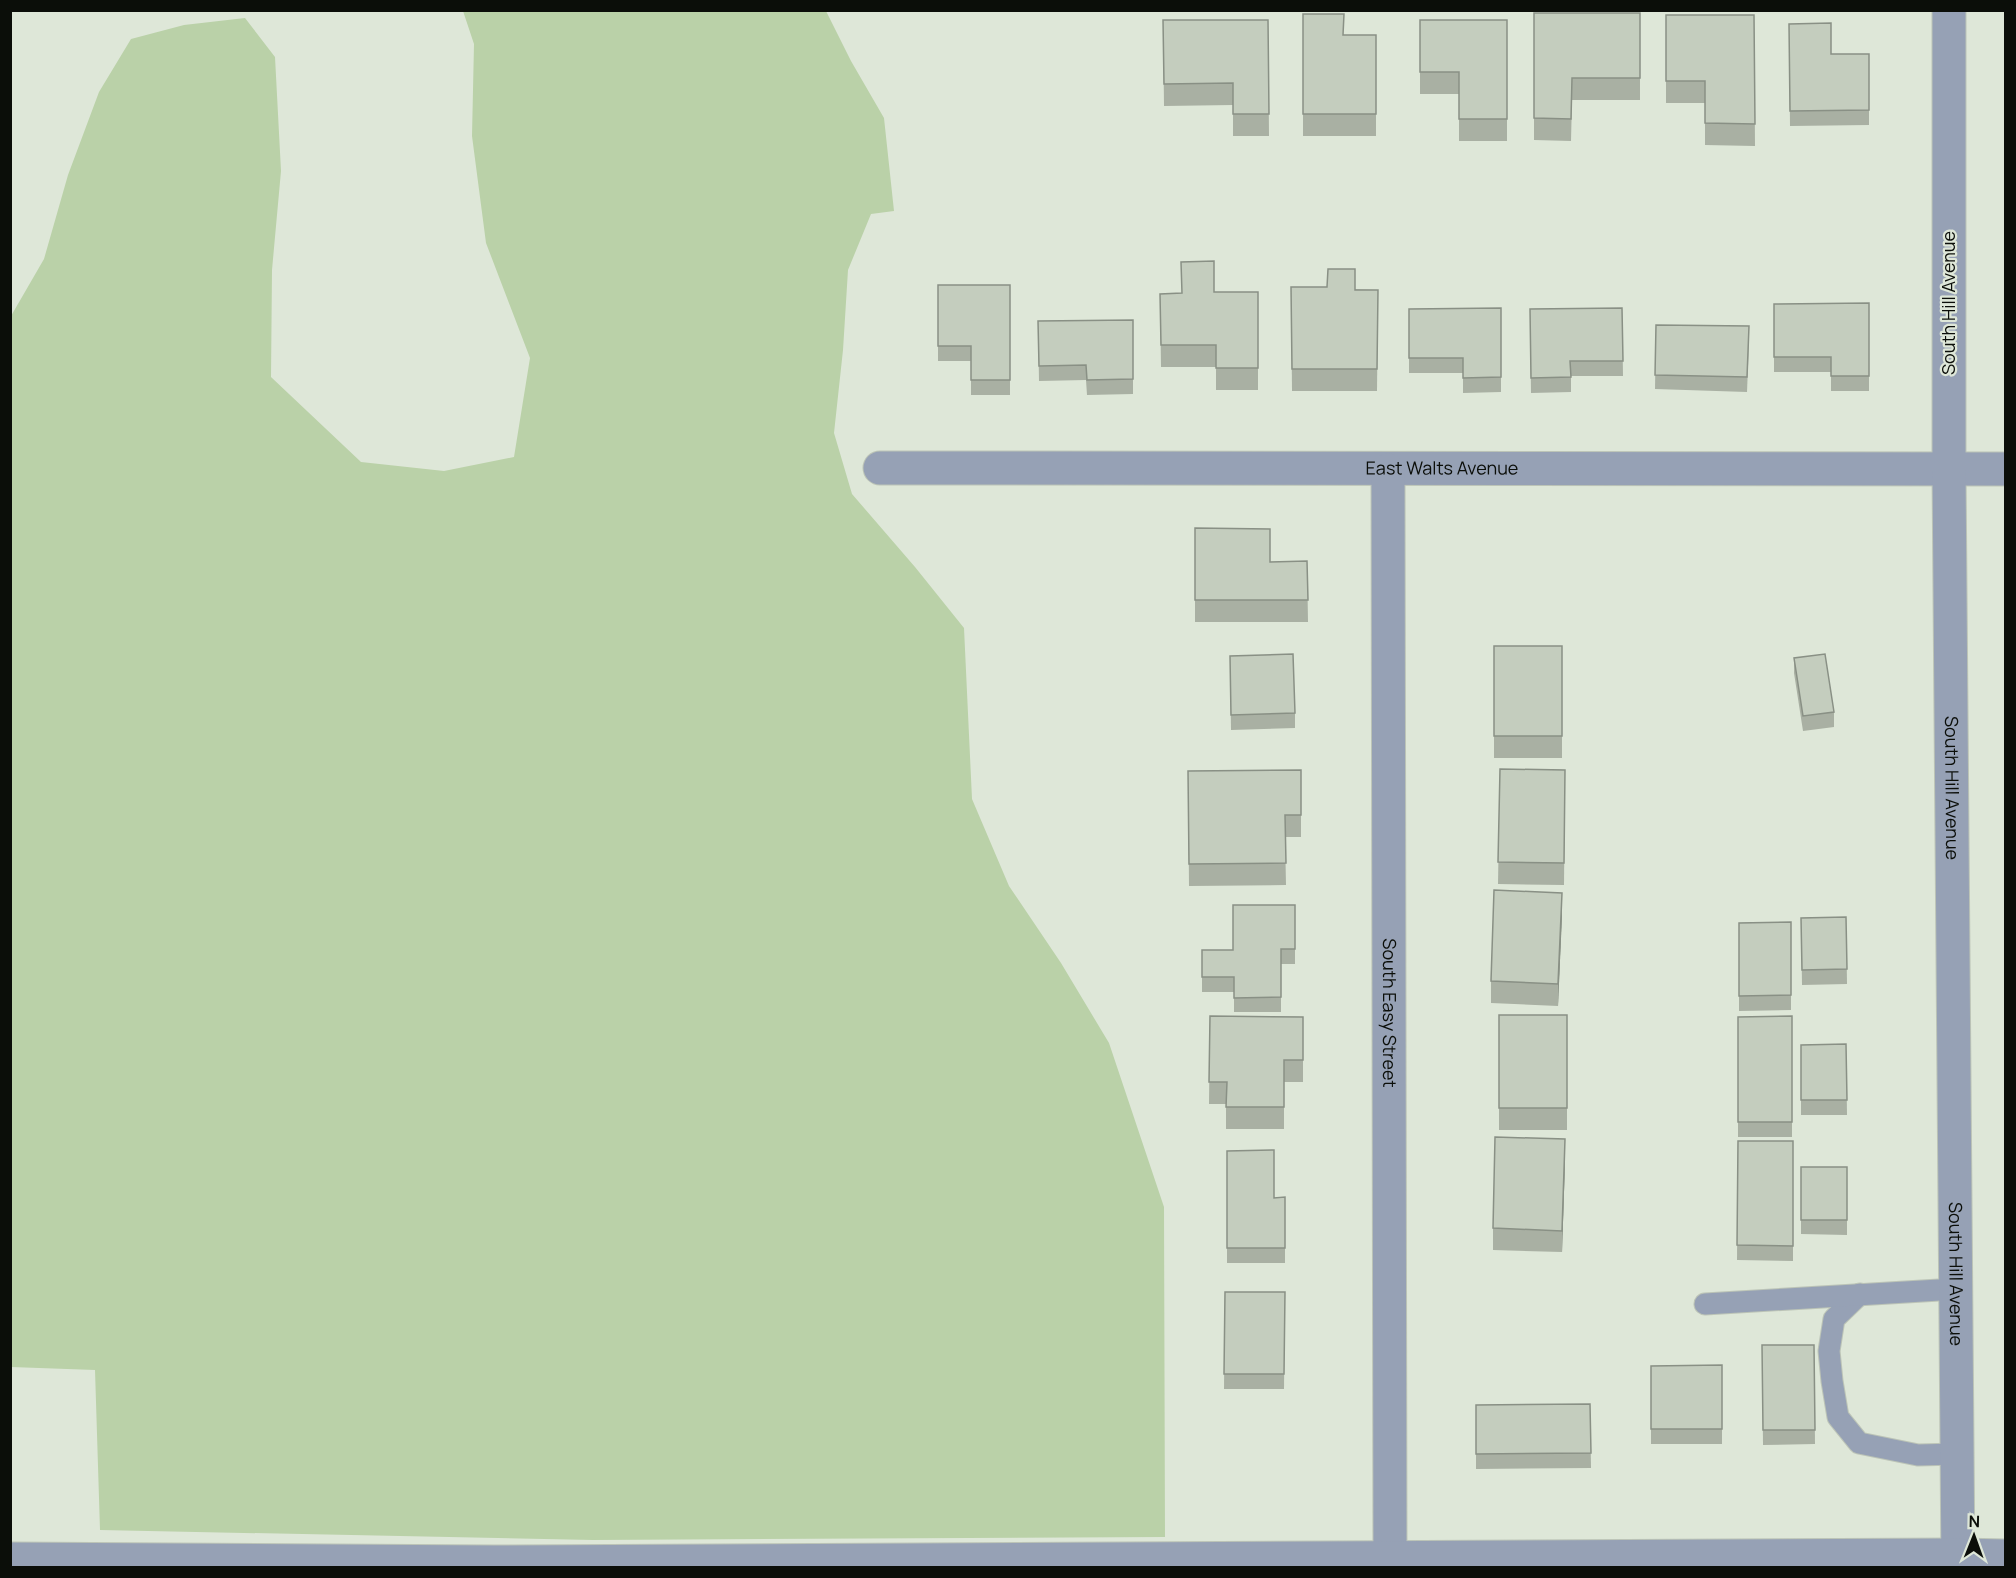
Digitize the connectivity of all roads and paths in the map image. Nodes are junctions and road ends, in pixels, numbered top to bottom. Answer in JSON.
{"nodes":[{"id":1,"x":1949,"y":10,"type":"edge"},
{"id":2,"x":879,"y":468,"type":"dead end"},
{"id":3,"x":2006,"y":469,"type":"edge"},
{"id":4,"x":1388,"y":470,"type":"junction"},
{"id":5,"x":1949,"y":470,"type":"junction"},
{"id":6,"x":1956,"y":1289,"type":"junction"},
{"id":7,"x":1860,"y":1294,"type":"junction"},
{"id":8,"x":1705,"y":1304,"type":"dead end"},
{"id":9,"x":1957,"y":1454,"type":"junction"},
{"id":10,"x":2006,"y":1556,"type":"edge"},
{"id":11,"x":1390,"y":1557,"type":"junction"},
{"id":12,"x":10,"y":1559,"type":"edge"},
{"id":13,"x":1958,"y":1561,"type":"edge"},
{"id":14,"x":92,"y":1564,"type":"edge"}],
"edges":[{"from":1,"to":5,"type":"street","name":"South Hill Avenue"},
{"from":2,"to":4,"type":"street","name":"East Walts Avenue"},
{"from":3,"to":5,"type":"street","name":"East Walts Avenue"},
{"from":4,"to":5,"type":"street","name":"East Walts Avenue"},
{"from":4,"to":11,"type":"street","name":"South Easy Street"},
{"from":5,"to":6,"type":"street","name":"South Hill Avenue"},
{"from":6,"to":7,"type":"lane"},
{"from":6,"to":9,"type":"street","name":"South Hill Avenue"},
{"from":7,"to":8,"type":"lane"},
{"from":7,"to":9,"type":"lane"},
{"from":9,"to":13,"type":"street","name":"South Hill Avenue"},
{"from":10,"to":13,"type":"street"},
{"from":11,"to":13,"type":"street"},
{"from":11,"to":14,"type":"street"},
{"from":12,"to":14,"type":"street"}]}
